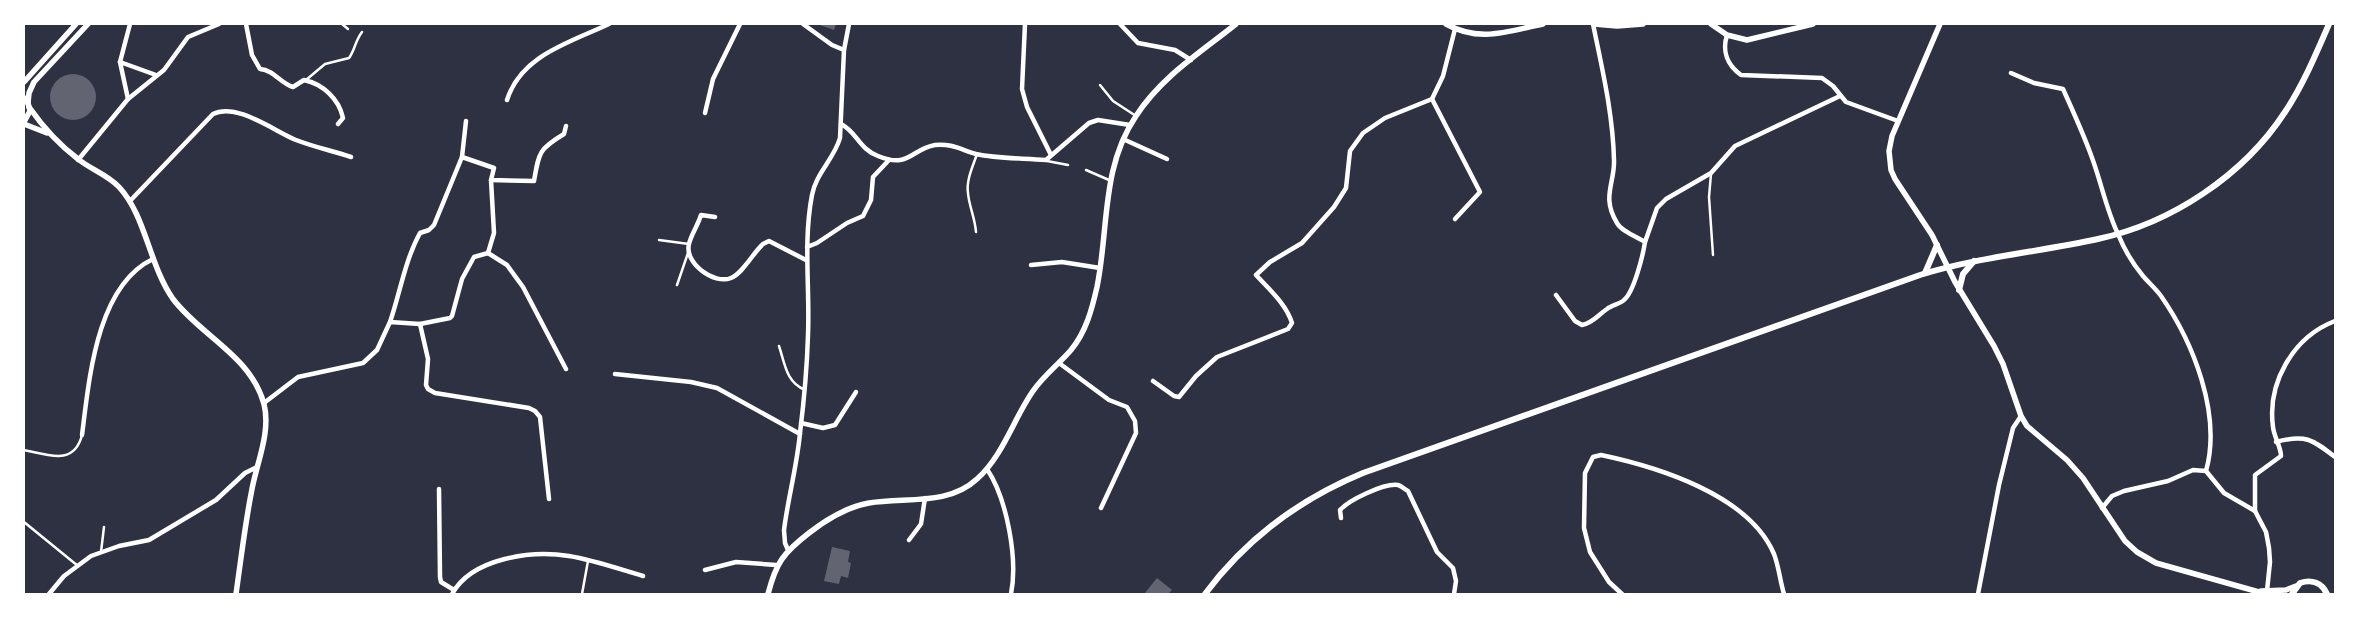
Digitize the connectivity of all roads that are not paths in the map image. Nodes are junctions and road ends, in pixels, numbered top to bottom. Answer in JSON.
{"nodes":[{"id":1,"x":76,"y":24,"type":"edge"},
{"id":2,"x":88,"y":24,"type":"edge"},
{"id":3,"x":130,"y":24,"type":"edge"},
{"id":4,"x":219,"y":24,"type":"edge"},
{"id":5,"x":246,"y":24,"type":"edge"},
{"id":6,"x":342,"y":24,"type":"edge"},
{"id":7,"x":609,"y":24,"type":"edge"},
{"id":8,"x":740,"y":24,"type":"edge"},
{"id":9,"x":803,"y":24,"type":"edge"},
{"id":10,"x":850,"y":24,"type":"edge"},
{"id":11,"x":1024,"y":24,"type":"edge"},
{"id":12,"x":1120,"y":24,"type":"edge"},
{"id":13,"x":1236,"y":24,"type":"edge"},
{"id":14,"x":1446,"y":24,"type":"edge"},
{"id":15,"x":1543,"y":24,"type":"edge"},
{"id":16,"x":1594,"y":24,"type":"edge"},
{"id":17,"x":1643,"y":24,"type":"edge"},
{"id":18,"x":1711,"y":24,"type":"edge"},
{"id":19,"x":1813,"y":24,"type":"edge"},
{"id":20,"x":1940,"y":24,"type":"edge"},
{"id":21,"x":2329,"y":24,"type":"edge"},
{"id":22,"x":348,"y":29,"type":"dead end"},
{"id":23,"x":1455,"y":29,"type":"junction"},
{"id":24,"x":362,"y":32,"type":"dead end"},
{"id":25,"x":1727,"y":35,"type":"junction"},
{"id":26,"x":844,"y":50,"type":"junction"},
{"id":27,"x":1191,"y":60,"type":"junction"},
{"id":28,"x":120,"y":62,"type":"junction"},
{"id":29,"x":2011,"y":73,"type":"dead end"},
{"id":30,"x":156,"y":75,"type":"junction"},
{"id":31,"x":304,"y":80,"type":"junction"},
{"id":32,"x":24,"y":82,"type":"edge"},
{"id":33,"x":1100,"y":85,"type":"dead end"},
{"id":34,"x":1840,"y":96,"type":"junction"},
{"id":35,"x":128,"y":99,"type":"junction"},
{"id":36,"x":1432,"y":99,"type":"junction"},
{"id":37,"x":507,"y":100,"type":"dead end"},
{"id":38,"x":27,"y":102,"type":"edge"},
{"id":39,"x":705,"y":113,"type":"dead end"},
{"id":40,"x":1136,"y":116,"type":"junction"},
{"id":41,"x":466,"y":121,"type":"dead end"},
{"id":42,"x":1898,"y":121,"type":"junction"},
{"id":43,"x":24,"y":123,"type":"edge"},
{"id":44,"x":338,"y":124,"type":"dead end"},
{"id":45,"x":841,"y":124,"type":"junction"},
{"id":46,"x":1130,"y":125,"type":"junction"},
{"id":47,"x":566,"y":126,"type":"dead end"},
{"id":48,"x":50,"y":135,"type":"junction"},
{"id":49,"x":1123,"y":139,"type":"junction"},
{"id":50,"x":977,"y":154,"type":"junction"},
{"id":51,"x":1051,"y":155,"type":"junction"},
{"id":52,"x":351,"y":157,"type":"dead end"},
{"id":53,"x":462,"y":157,"type":"junction"},
{"id":54,"x":1167,"y":159,"type":"dead end"},
{"id":55,"x":78,"y":160,"type":"junction"},
{"id":56,"x":890,"y":160,"type":"junction"},
{"id":57,"x":1046,"y":160,"type":"junction"},
{"id":58,"x":1068,"y":165,"type":"dead end"},
{"id":59,"x":1086,"y":170,"type":"dead end"},
{"id":60,"x":1711,"y":173,"type":"junction"},
{"id":61,"x":491,"y":180,"type":"junction"},
{"id":62,"x":1109,"y":180,"type":"junction"},
{"id":63,"x":130,"y":202,"type":"junction"},
{"id":64,"x":715,"y":216,"type":"dead end"},
{"id":65,"x":1454,"y":219,"type":"dead end"},
{"id":66,"x":976,"y":232,"type":"dead end"},
{"id":67,"x":658,"y":240,"type":"dead end"},
{"id":68,"x":1645,"y":242,"type":"junction"},
{"id":69,"x":688,"y":244,"type":"junction"},
{"id":70,"x":1937,"y":244,"type":"junction"},
{"id":71,"x":807,"y":247,"type":"junction"},
{"id":72,"x":488,"y":253,"type":"junction"},
{"id":73,"x":688,"y":253,"type":"junction"},
{"id":74,"x":1713,"y":255,"type":"dead end"},
{"id":75,"x":153,"y":259,"type":"junction"},
{"id":76,"x":806,"y":260,"type":"junction"},
{"id":77,"x":1974,"y":261,"type":"junction"},
{"id":78,"x":1032,"y":265,"type":"dead end"},
{"id":79,"x":1947,"y":267,"type":"junction"},
{"id":80,"x":1100,"y":268,"type":"junction"},
{"id":81,"x":1925,"y":273,"type":"junction"},
{"id":82,"x":677,"y":286,"type":"dead end"},
{"id":83,"x":1959,"y":290,"type":"junction"},
{"id":84,"x":1556,"y":295,"type":"dead end"},
{"id":85,"x":2335,"y":321,"type":"edge"},
{"id":86,"x":390,"y":322,"type":"junction"},
{"id":87,"x":420,"y":324,"type":"junction"},
{"id":88,"x":779,"y":346,"type":"dead end"},
{"id":89,"x":1059,"y":363,"type":"junction"},
{"id":90,"x":566,"y":369,"type":"dead end"},
{"id":91,"x":614,"y":374,"type":"dead end"},
{"id":92,"x":1153,"y":381,"type":"dead end"},
{"id":93,"x":805,"y":390,"type":"junction"},
{"id":94,"x":856,"y":392,"type":"dead end"},
{"id":95,"x":264,"y":403,"type":"junction"},
{"id":96,"x":2021,"y":416,"type":"junction"},
{"id":97,"x":801,"y":424,"type":"junction"},
{"id":98,"x":800,"y":434,"type":"junction"},
{"id":99,"x":82,"y":435,"type":"joint"},
{"id":100,"x":2276,"y":442,"type":"junction"},
{"id":101,"x":24,"y":450,"type":"edge"},
{"id":102,"x":2335,"y":456,"type":"edge"},
{"id":103,"x":257,"y":467,"type":"junction"},
{"id":104,"x":987,"y":469,"type":"junction"},
{"id":105,"x":2206,"y":471,"type":"junction"},
{"id":106,"x":439,"y":489,"type":"dead end"},
{"id":107,"x":925,"y":498,"type":"junction"},
{"id":108,"x":549,"y":500,"type":"dead end"},
{"id":109,"x":1101,"y":508,"type":"dead end"},
{"id":110,"x":2102,"y":508,"type":"junction"},
{"id":111,"x":2255,"y":511,"type":"junction"},
{"id":112,"x":1341,"y":518,"type":"dead end"},
{"id":113,"x":24,"y":522,"type":"edge"},
{"id":114,"x":104,"y":527,"type":"dead end"},
{"id":115,"x":909,"y":540,"type":"dead end"},
{"id":116,"x":788,"y":550,"type":"junction"},
{"id":117,"x":101,"y":552,"type":"junction"},
{"id":118,"x":588,"y":561,"type":"junction"},
{"id":119,"x":776,"y":565,"type":"junction"},
{"id":120,"x":78,"y":566,"type":"junction"},
{"id":121,"x":705,"y":570,"type":"dead end"},
{"id":122,"x":643,"y":576,"type":"dead end"},
{"id":123,"x":2296,"y":586,"type":"junction"},
{"id":124,"x":2335,"y":591,"type":"edge"},
{"id":125,"x":453,"y":592,"type":"edge"},
{"id":126,"x":2266,"y":592,"type":"edge"},
{"id":127,"x":2326,"y":592,"type":"edge"},
{"id":128,"x":49,"y":594,"type":"edge"},
{"id":129,"x":236,"y":594,"type":"edge"},
{"id":130,"x":582,"y":594,"type":"edge"},
{"id":131,"x":768,"y":594,"type":"edge"},
{"id":132,"x":1011,"y":594,"type":"edge"},
{"id":133,"x":1205,"y":594,"type":"edge"},
{"id":134,"x":1454,"y":594,"type":"edge"},
{"id":135,"x":1622,"y":594,"type":"edge"},
{"id":136,"x":1784,"y":594,"type":"edge"},
{"id":137,"x":1978,"y":594,"type":"edge"},
{"id":138,"x":2292,"y":594,"type":"edge"}],
"edges":[{"from":1,"to":32,"type":"street"},
{"from":2,"to":38,"type":"street"},
{"from":3,"to":28,"type":"street"},
{"from":4,"to":30,"type":"street"},
{"from":5,"to":31,"type":"street"},
{"from":6,"to":22,"type":"lane"},
{"from":7,"to":37,"type":"street"},
{"from":8,"to":39,"type":"street"},
{"from":9,"to":26,"type":"street"},
{"from":10,"to":26,"type":"street"},
{"from":11,"to":51,"type":"street"},
{"from":12,"to":27,"type":"street"},
{"from":13,"to":27,"type":"street"},
{"from":14,"to":23,"type":"street"},
{"from":15,"to":23,"type":"street"},
{"from":16,"to":17,"type":"street"},
{"from":16,"to":68,"type":"street"},
{"from":18,"to":25,"type":"street"},
{"from":19,"to":25,"type":"street"},
{"from":20,"to":42,"type":"street"},
{"from":21,"to":77,"type":"main road"},
{"from":23,"to":36,"type":"street"},
{"from":24,"to":31,"type":"lane"},
{"from":25,"to":34,"type":"street"},
{"from":26,"to":45,"type":"street"},
{"from":27,"to":40,"type":"street"},
{"from":28,"to":30,"type":"street"},
{"from":28,"to":35,"type":"street"},
{"from":29,"to":105,"type":"street"},
{"from":30,"to":35,"type":"street"},
{"from":31,"to":44,"type":"street"},
{"from":33,"to":40,"type":"lane"},
{"from":34,"to":42,"type":"street"},
{"from":34,"to":60,"type":"street"},
{"from":35,"to":55,"type":"street"},
{"from":36,"to":65,"type":"street"},
{"from":36,"to":92,"type":"street"},
{"from":38,"to":43,"type":"street"},
{"from":38,"to":48,"type":"street"},
{"from":40,"to":46,"type":"street"},
{"from":41,"to":53,"type":"street"},
{"from":42,"to":70,"type":"street"},
{"from":43,"to":48,"type":"street"},
{"from":45,"to":56,"type":"street"},
{"from":45,"to":71,"type":"street"},
{"from":46,"to":49,"type":"street"},
{"from":46,"to":51,"type":"street"},
{"from":47,"to":61,"type":"street"},
{"from":48,"to":55,"type":"street"},
{"from":49,"to":54,"type":"street"},
{"from":49,"to":62,"type":"street"},
{"from":50,"to":56,"type":"street"},
{"from":50,"to":57,"type":"street"},
{"from":50,"to":66,"type":"lane"},
{"from":51,"to":57,"type":"street"},
{"from":52,"to":63,"type":"street"},
{"from":53,"to":61,"type":"street"},
{"from":53,"to":86,"type":"street"},
{"from":55,"to":63,"type":"street"},
{"from":56,"to":71,"type":"street"},
{"from":57,"to":58,"type":"lane"},
{"from":59,"to":62,"type":"lane"},
{"from":60,"to":68,"type":"street"},
{"from":60,"to":74,"type":"lane"},
{"from":61,"to":72,"type":"street"},
{"from":62,"to":80,"type":"street"},
{"from":63,"to":75,"type":"street"},
{"from":64,"to":69,"type":"street"},
{"from":67,"to":69,"type":"lane"},
{"from":68,"to":84,"type":"street"},
{"from":69,"to":73,"type":"street"},
{"from":70,"to":79,"type":"street"},
{"from":70,"to":81,"type":"main road"},
{"from":71,"to":76,"type":"street"},
{"from":72,"to":87,"type":"street"},
{"from":72,"to":90,"type":"street"},
{"from":73,"to":76,"type":"street"},
{"from":73,"to":82,"type":"lane"},
{"from":75,"to":95,"type":"street"},
{"from":75,"to":99,"type":"street"},
{"from":76,"to":93,"type":"street"},
{"from":77,"to":79,"type":"main road"},
{"from":77,"to":83,"type":"main road"},
{"from":78,"to":80,"type":"street"},
{"from":79,"to":81,"type":"main road"},
{"from":79,"to":83,"type":"street"},
{"from":80,"to":89,"type":"street"},
{"from":81,"to":133,"type":"main road"},
{"from":83,"to":96,"type":"street"},
{"from":85,"to":100,"type":"street"},
{"from":86,"to":87,"type":"street"},
{"from":86,"to":95,"type":"street"},
{"from":87,"to":108,"type":"street"},
{"from":88,"to":93,"type":"lane"},
{"from":89,"to":104,"type":"street"},
{"from":89,"to":109,"type":"street"},
{"from":91,"to":98,"type":"street"},
{"from":93,"to":97,"type":"street"},
{"from":94,"to":97,"type":"street"},
{"from":95,"to":103,"type":"street"},
{"from":96,"to":110,"type":"street"},
{"from":96,"to":137,"type":"street"},
{"from":97,"to":98,"type":"street"},
{"from":98,"to":116,"type":"street"},
{"from":99,"to":101,"type":"lane"},
{"from":100,"to":102,"type":"street"},
{"from":100,"to":111,"type":"street"},
{"from":103,"to":117,"type":"street"},
{"from":103,"to":129,"type":"street"},
{"from":104,"to":107,"type":"street"},
{"from":104,"to":132,"type":"street"},
{"from":105,"to":110,"type":"street"},
{"from":105,"to":111,"type":"street"},
{"from":106,"to":125,"type":"street"},
{"from":107,"to":115,"type":"street"},
{"from":107,"to":116,"type":"street"},
{"from":110,"to":126,"type":"street"},
{"from":111,"to":126,"type":"street"},
{"from":112,"to":134,"type":"street"},
{"from":113,"to":120,"type":"lane"},
{"from":114,"to":117,"type":"lane"},
{"from":116,"to":119,"type":"street"},
{"from":117,"to":120,"type":"street"},
{"from":118,"to":122,"type":"street"},
{"from":118,"to":125,"type":"street"},
{"from":118,"to":130,"type":"lane"},
{"from":119,"to":121,"type":"street"},
{"from":119,"to":131,"type":"street"},
{"from":120,"to":128,"type":"street"},
{"from":123,"to":126,"type":"street"},
{"from":123,"to":127,"type":"main road"},
{"from":123,"to":138,"type":"main road"},
{"from":124,"to":127,"type":"main road"},
{"from":135,"to":136,"type":"street"}]}
